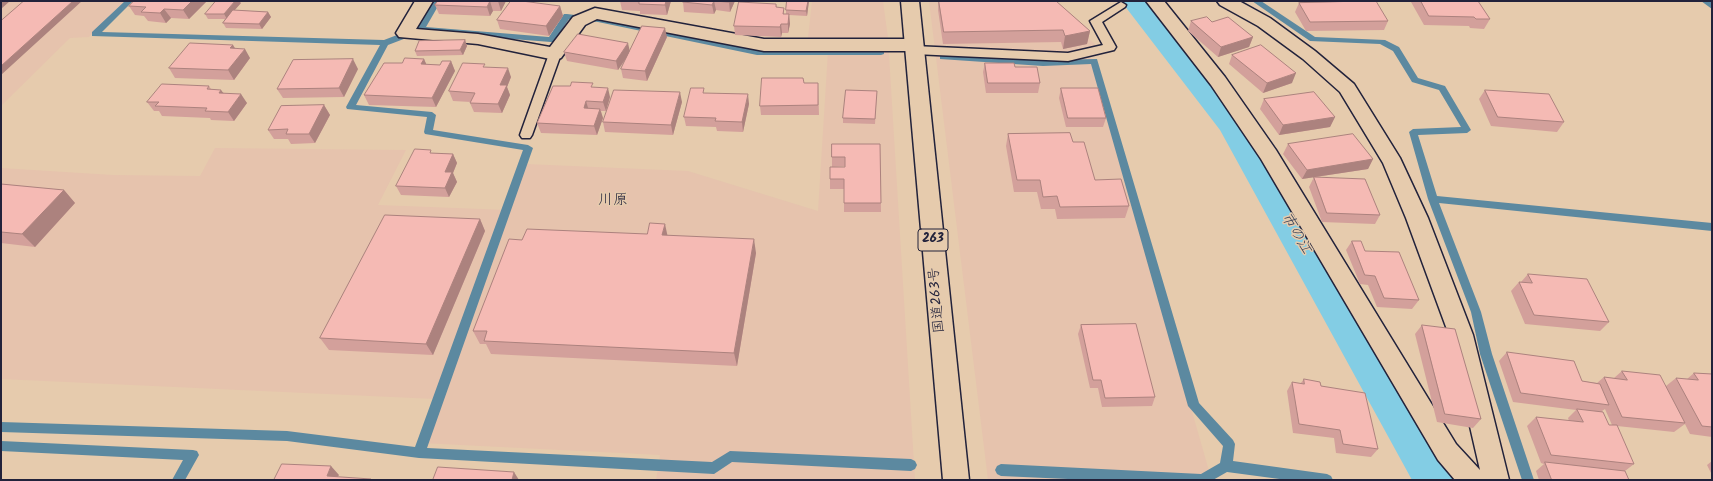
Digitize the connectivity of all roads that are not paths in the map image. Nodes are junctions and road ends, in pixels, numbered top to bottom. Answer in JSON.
{"nodes":[{"id":1,"x":424,"y":1,"type":"edge"},
{"id":2,"x":910,"y":1,"type":"edge"},
{"id":3,"x":1155,"y":1,"type":"edge"},
{"id":4,"x":1226,"y":1,"type":"edge"},
{"id":5,"x":1121,"y":5,"type":"dead end"},
{"id":6,"x":914,"y":48,"type":"junction"},
{"id":7,"x":555,"y":54,"type":"junction"},
{"id":8,"x":526,"y":135,"type":"dead end"},
{"id":9,"x":956,"y":480,"type":"edge"},
{"id":10,"x":1472,"y":480,"type":"edge"},
{"id":11,"x":1496,"y":480,"type":"edge"}],
"edges":[{"from":1,"to":7,"type":"main road"},
{"from":2,"to":6,"type":"main road","name":"国道263号","number":"263"},
{"from":3,"to":10,"type":"main road"},
{"from":4,"to":11,"type":"main road"},
{"from":5,"to":6,"type":"lane"},
{"from":6,"to":7,"type":"main road"},
{"from":6,"to":9,"type":"main road","name":"国道263号","number":"263"},
{"from":7,"to":8,"type":"lane"}]}
